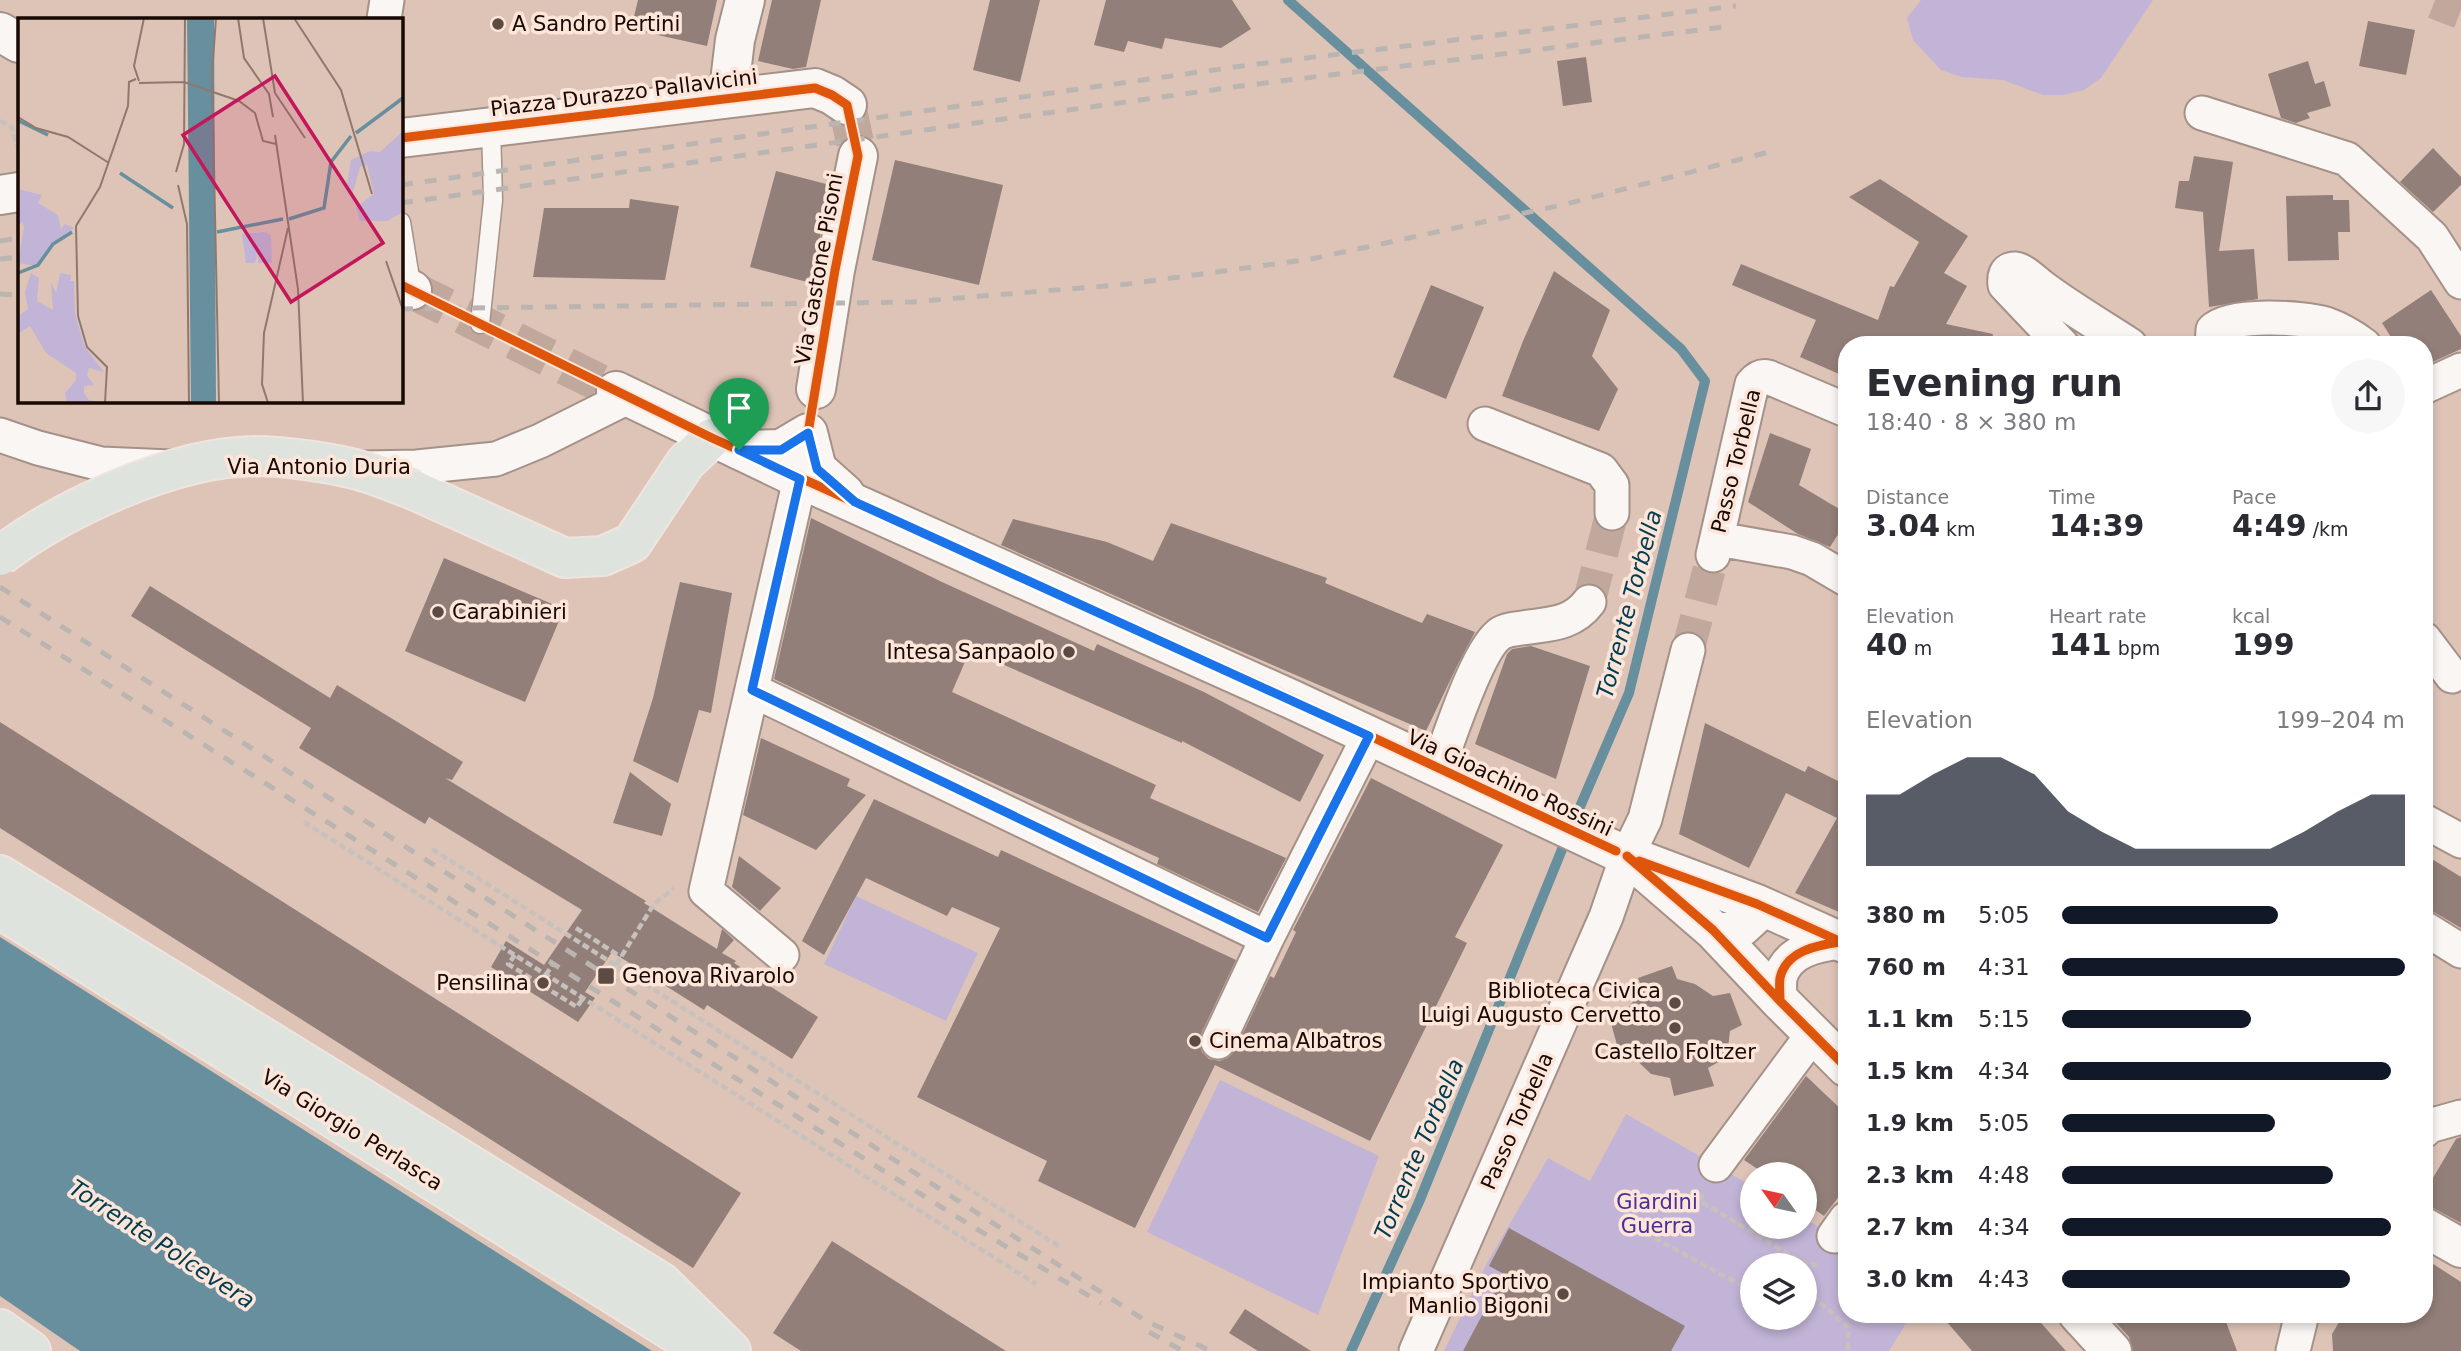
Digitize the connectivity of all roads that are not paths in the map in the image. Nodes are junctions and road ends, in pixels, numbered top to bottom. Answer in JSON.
{"nodes":[{"id":1,"x":387,"y":0,"type":"edge"},
{"id":2,"x":745,"y":0,"type":"edge"},
{"id":3,"x":384,"y":18,"type":"edge"},
{"id":4,"x":0,"y":32,"type":"edge"},
{"id":5,"x":18,"y":42,"type":"edge"},
{"id":6,"x":728,"y":98,"type":"junction"},
{"id":7,"x":847,"y":105,"type":"dead end"},
{"id":8,"x":2202,"y":113,"type":"dead end"},
{"id":9,"x":491,"y":126,"type":"junction"},
{"id":10,"x":402,"y":138,"type":"edge"},
{"id":11,"x":858,"y":156,"type":"tunnel mouth"},
{"id":12,"x":18,"y":192,"type":"edge"},
{"id":13,"x":0,"y":195,"type":"edge"},
{"id":14,"x":402,"y":235,"type":"edge"},
{"id":15,"x":2461,"y":282,"type":"edge"},
{"id":16,"x":406,"y":288,"type":"edge"},
{"id":17,"x":480,"y":324,"type":"dead end"},
{"id":18,"x":2054,"y":336,"type":"edge"},
{"id":19,"x":2116,"y":336,"type":"edge"},
{"id":20,"x":2213,"y":336,"type":"edge"},
{"id":21,"x":2350,"y":336,"type":"edge"},
{"id":22,"x":2461,"y":370,"type":"edge"},
{"id":23,"x":2433,"y":383,"type":"edge"},
{"id":24,"x":816,"y":389,"type":"dead end"},
{"id":25,"x":622,"y":394,"type":"joint"},
{"id":26,"x":1838,"y":407,"type":"edge"},
{"id":27,"x":1485,"y":424,"type":"dead end"},
{"id":28,"x":0,"y":435,"type":"edge"},
{"id":29,"x":725,"y":444,"type":"junction"},
{"id":30,"x":800,"y":479,"type":"junction"},
{"id":31,"x":855,"y":502,"type":"junction"},
{"id":32,"x":1612,"y":513,"type":"tunnel mouth"},
{"id":33,"x":0,"y":556,"type":"edge"},
{"id":34,"x":1838,"y":574,"type":"edge"},
{"id":35,"x":1589,"y":602,"type":"tunnel mouth"},
{"id":36,"x":1688,"y":650,"type":"tunnel mouth"},
{"id":37,"x":2433,"y":651,"type":"edge"},
{"id":38,"x":2452,"y":676,"type":"dead end"},
{"id":39,"x":752,"y":690,"type":"junction"},
{"id":40,"x":1369,"y":736,"type":"junction"},
{"id":41,"x":1438,"y":768,"type":"junction"},
{"id":42,"x":2433,"y":826,"type":"edge"},
{"id":43,"x":2461,"y":841,"type":"edge"},
{"id":44,"x":1621,"y":854,"type":"junction"},
{"id":45,"x":0,"y":875,"type":"edge"},
{"id":46,"x":1757,"y":904,"type":"junction"},
{"id":47,"x":0,"y":909,"type":"edge"},
{"id":48,"x":1713,"y":930,"type":"junction"},
{"id":49,"x":2433,"y":934,"type":"edge"},
{"id":50,"x":1267,"y":938,"type":"junction"},
{"id":51,"x":1838,"y":940,"type":"edge"},
{"id":52,"x":1838,"y":944,"type":"edge"},
{"id":53,"x":2461,"y":951,"type":"edge"},
{"id":54,"x":782,"y":955,"type":"dead end"},
{"id":55,"x":1780,"y":1001,"type":"junction"},
{"id":56,"x":1813,"y":1034,"type":"junction"},
{"id":57,"x":1218,"y":1042,"type":"dead end"},
{"id":58,"x":1838,"y":1059,"type":"edge"},
{"id":59,"x":2461,"y":1117,"type":"edge"},
{"id":60,"x":2433,"y":1125,"type":"edge"},
{"id":61,"x":1716,"y":1165,"type":"road end"},
{"id":62,"x":2433,"y":1232,"type":"edge"},
{"id":63,"x":2461,"y":1248,"type":"edge"},
{"id":64,"x":2086,"y":1323,"type":"edge"},
{"id":65,"x":2298,"y":1323,"type":"edge"},
{"id":66,"x":0,"y":1329,"type":"edge"},
{"id":67,"x":2109,"y":1350,"type":"edge"},
{"id":68,"x":31,"y":1351,"type":"edge"},
{"id":69,"x":704,"y":1351,"type":"edge"},
{"id":70,"x":731,"y":1351,"type":"edge"},
{"id":71,"x":1416,"y":1351,"type":"edge"},
{"id":72,"x":2292,"y":1351,"type":"edge"}],
"edges":[{"from":1,"to":3,"type":"street"},
{"from":2,"to":6,"type":"main road"},
{"from":4,"to":5,"type":"main road"},
{"from":6,"to":7,"type":"main road","name":"Piazza Durazzo Pallavicini"},
{"from":6,"to":9,"type":"main road","name":"Piazza Durazzo Pallavicini"},
{"from":8,"to":15,"type":"street"},
{"from":9,"to":10,"type":"main road","name":"Piazza Durazzo Pallavicini"},
{"from":9,"to":17,"type":"lane"},
{"from":11,"to":24,"type":"main road","name":"Via Gastone Pisoni"},
{"from":12,"to":13,"type":"main road"},
{"from":14,"to":16,"type":"lane"},
{"from":18,"to":19,"type":"street"},
{"from":20,"to":21,"type":"street"},
{"from":22,"to":23,"type":"street"},
{"from":25,"to":28,"type":"street","name":"Via Antonio Duria"},
{"from":25,"to":29,"type":"main road","name":"Via Gioachino Rossini"},
{"from":26,"to":34,"type":"street","name":"Passo Torbella"},
{"from":27,"to":32,"type":"street"},
{"from":29,"to":30,"type":"main road","name":"Via Gioachino Rossini"},
{"from":29,"to":31,"type":"main road"},
{"from":29,"to":33,"type":"main road","bridge":true},
{"from":30,"to":31,"type":"main road","name":"Via Gioachino Rossini"},
{"from":30,"to":39,"type":"street"},
{"from":31,"to":40,"type":"main road","name":"Via Gioachino Rossini"},
{"from":35,"to":41,"type":"street"},
{"from":36,"to":44,"type":"street","name":"Passo Torbella"},
{"from":37,"to":38,"type":"street"},
{"from":39,"to":50,"type":"street"},
{"from":39,"to":54,"type":"street"},
{"from":40,"to":41,"type":"main road","name":"Via Gioachino Rossini"},
{"from":40,"to":50,"type":"street"},
{"from":41,"to":44,"type":"main road","name":"Via Gioachino Rossini"},
{"from":42,"to":43,"type":"street"},
{"from":44,"to":46,"type":"main road"},
{"from":44,"to":48,"type":"main road"},
{"from":44,"to":71,"type":"street","name":"Passo Torbella"},
{"from":45,"to":70,"type":"main road"},
{"from":46,"to":48,"type":"street"},
{"from":46,"to":51,"type":"main road"},
{"from":47,"to":69,"type":"main road","name":"Via Giorgio Perlasca"},
{"from":48,"to":55,"type":"main road"},
{"from":49,"to":53,"type":"street"},
{"from":50,"to":57,"type":"street"},
{"from":52,"to":55,"type":"street"},
{"from":55,"to":56,"type":"main road"},
{"from":56,"to":58,"type":"main road"},
{"from":56,"to":61,"type":"street"},
{"from":59,"to":60,"type":"street"},
{"from":62,"to":63,"type":"main road"},
{"from":64,"to":67,"type":"main road"},
{"from":65,"to":72,"type":"street"},
{"from":66,"to":68,"type":"main road"}]}
